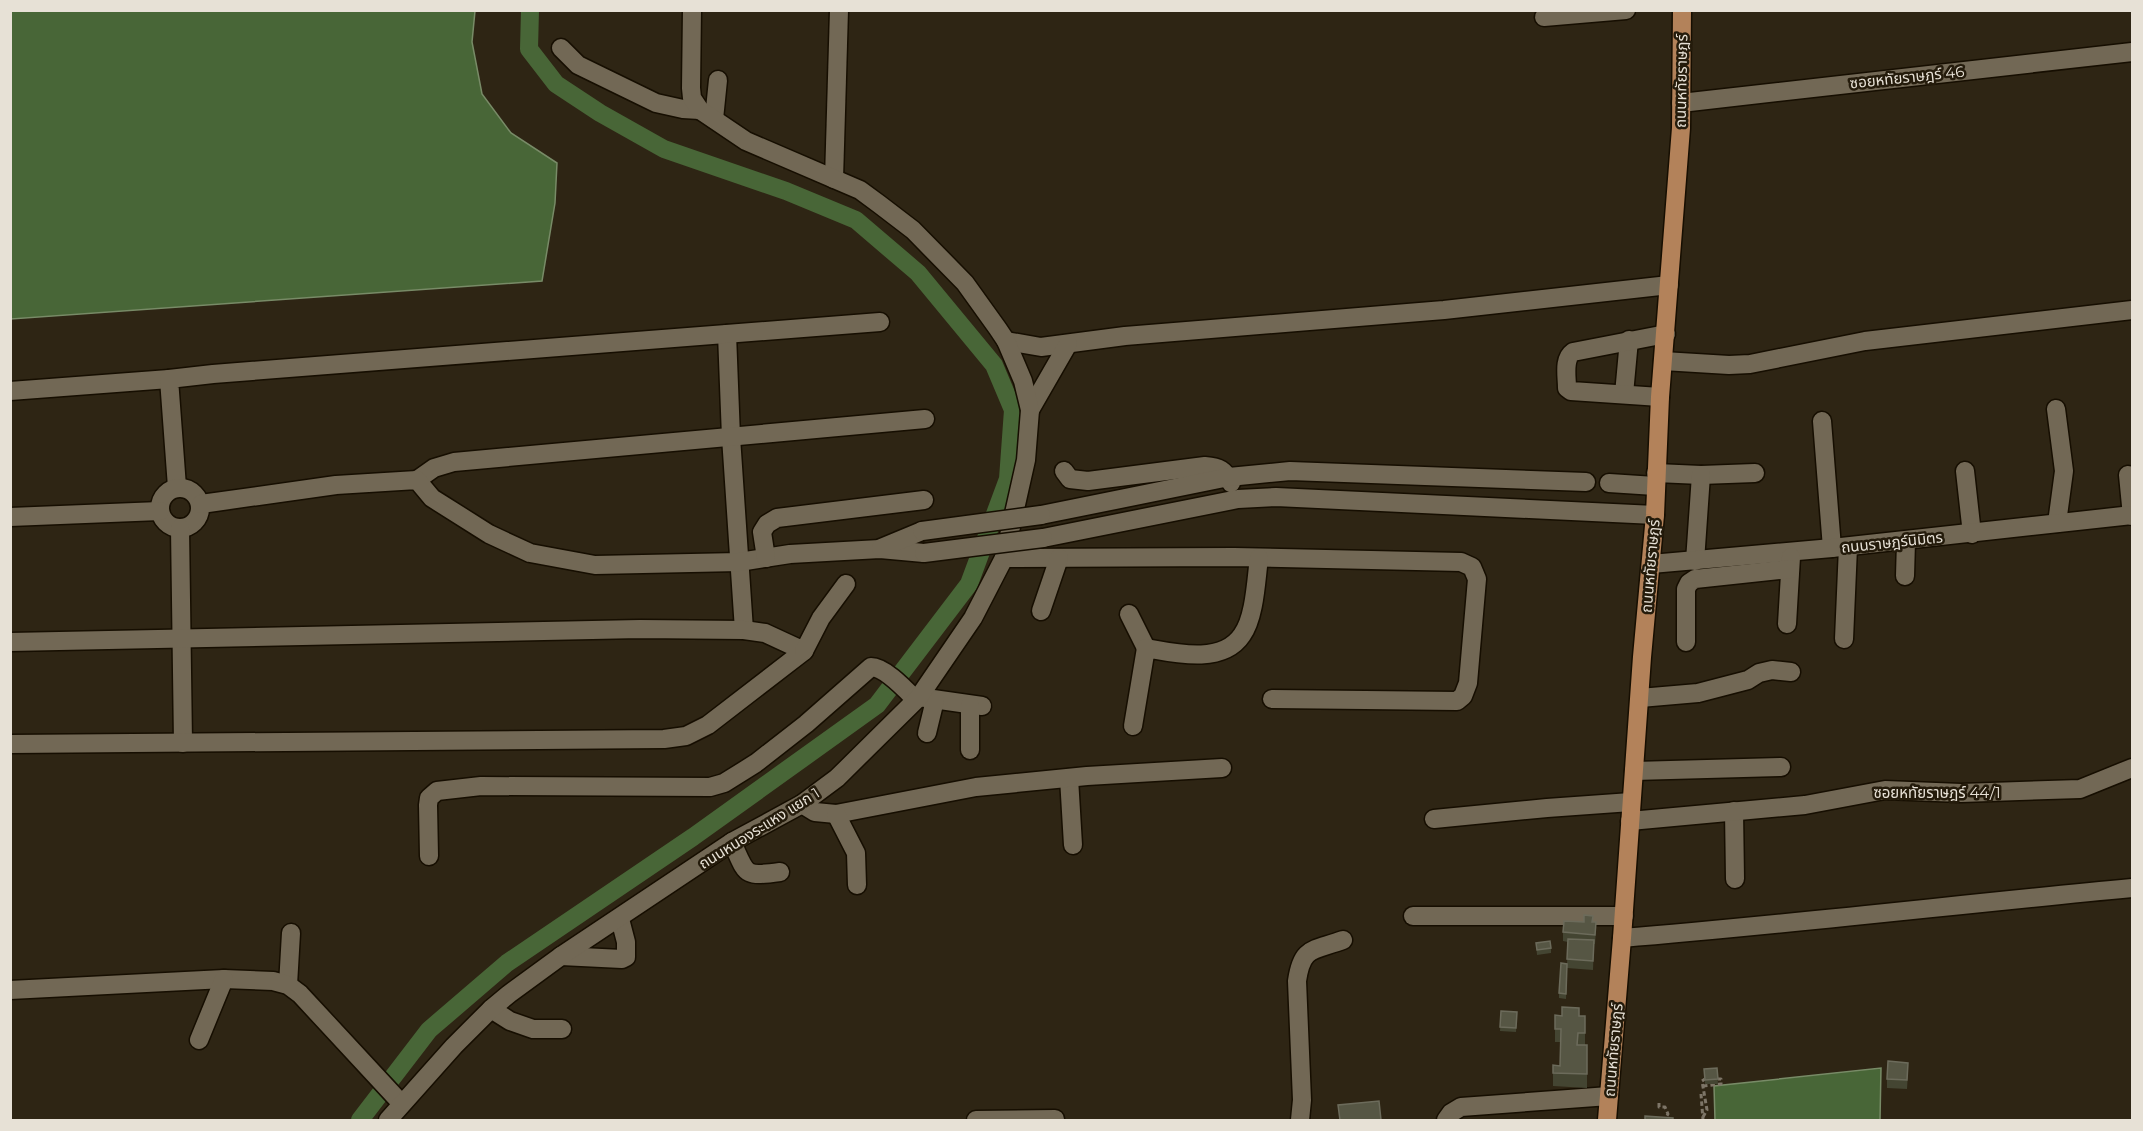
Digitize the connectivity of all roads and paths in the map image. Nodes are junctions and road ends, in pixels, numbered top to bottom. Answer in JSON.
{"nodes":[{"id":1,"x":692,"y":10,"type":"edge"},
{"id":2,"x":839,"y":10,"type":"edge"},
{"id":3,"x":1626,"y":10,"type":"edge"},
{"id":4,"x":1682,"y":10,"type":"edge"},
{"id":5,"x":1544,"y":17,"type":"dead end"},
{"id":6,"x":561,"y":48,"type":"dead end"},
{"id":7,"x":2133,"y":52,"type":"edge"},
{"id":8,"x":718,"y":80,"type":"dead end"},
{"id":9,"x":1681,"y":103,"type":"junction"},
{"id":10,"x":707,"y":115,"type":"junction"},
{"id":11,"x":834,"y":178,"type":"junction"},
{"id":12,"x":1669,"y":285,"type":"junction"},
{"id":13,"x":2133,"y":310,"type":"edge"},
{"id":14,"x":880,"y":321,"type":"dead end"},
{"id":15,"x":727,"y":334,"type":"junction"},
{"id":16,"x":1666,"y":334,"type":"junction"},
{"id":17,"x":1629,"y":340,"type":"junction"},
{"id":18,"x":1006,"y":341,"type":"junction"},
{"id":19,"x":1068,"y":344,"type":"junction"},
{"id":20,"x":1663,"y":361,"type":"junction"},
{"id":21,"x":169,"y":379,"type":"junction"},
{"id":22,"x":10,"y":391,"type":"edge"},
{"id":23,"x":1624,"y":394,"type":"junction"},
{"id":24,"x":1660,"y":398,"type":"junction"},
{"id":25,"x":2056,"y":409,"type":"dead end"},
{"id":26,"x":1030,"y":410,"type":"junction"},
{"id":27,"x":925,"y":419,"type":"dead end"},
{"id":28,"x":1822,"y":422,"type":"dead end"},
{"id":29,"x":731,"y":437,"type":"junction"},
{"id":30,"x":1064,"y":471,"type":"dead end"},
{"id":31,"x":1965,"y":471,"type":"dead end"},
{"id":32,"x":1755,"y":472,"type":"dead end"},
{"id":33,"x":1701,"y":476,"type":"junction"},
{"id":34,"x":2128,"y":476,"type":"dead end"},
{"id":35,"x":1229,"y":477,"type":"junction"},
{"id":36,"x":1655,"y":479,"type":"junction"},
{"id":37,"x":417,"y":480,"type":"junction"},
{"id":38,"x":1564,"y":482,"type":"junction"},
{"id":39,"x":1586,"y":482,"type":"dead end"},
{"id":40,"x":1609,"y":483,"type":"dead end"},
{"id":41,"x":177,"y":487,"type":"junction"},
{"id":42,"x":1238,"y":499,"type":"junction"},
{"id":43,"x":924,"y":500,"type":"dead end"},
{"id":44,"x":201,"y":504,"type":"junction"},
{"id":45,"x":160,"y":511,"type":"junction"},
{"id":46,"x":1564,"y":511,"type":"junction"},
{"id":47,"x":1655,"y":515,"type":"junction"},
{"id":48,"x":2132,"y":515,"type":"edge"},
{"id":49,"x":10,"y":517,"type":"edge"},
{"id":50,"x":2057,"y":523,"type":"junction"},
{"id":51,"x":180,"y":528,"type":"junction"},
{"id":52,"x":1972,"y":534,"type":"junction"},
{"id":53,"x":1906,"y":541,"type":"junction"},
{"id":54,"x":1840,"y":547,"type":"junction"},
{"id":55,"x":880,"y":549,"type":"junction"},
{"id":56,"x":766,"y":558,"type":"junction"},
{"id":57,"x":1004,"y":558,"type":"junction"},
{"id":58,"x":1059,"y":558,"type":"junction"},
{"id":59,"x":1259,"y":558,"type":"junction"},
{"id":60,"x":1695,"y":561,"type":"junction"},
{"id":61,"x":1791,"y":561,"type":"junction"},
{"id":62,"x":739,"y":562,"type":"junction"},
{"id":63,"x":1651,"y":564,"type":"junction"},
{"id":64,"x":1905,"y":576,"type":"dead end"},
{"id":65,"x":846,"y":584,"type":"dead end"},
{"id":66,"x":1041,"y":611,"type":"dead end"},
{"id":67,"x":1129,"y":614,"type":"dead end"},
{"id":68,"x":1787,"y":624,"type":"dead end"},
{"id":69,"x":744,"y":630,"type":"junction"},
{"id":70,"x":1844,"y":639,"type":"dead end"},
{"id":71,"x":182,"y":640,"type":"junction"},
{"id":72,"x":10,"y":642,"type":"edge"},
{"id":73,"x":1686,"y":642,"type":"dead end"},
{"id":74,"x":1146,"y":648,"type":"junction"},
{"id":75,"x":804,"y":651,"type":"junction"},
{"id":76,"x":1791,"y":672,"type":"dead end"},
{"id":77,"x":1640,"y":698,"type":"junction"},
{"id":78,"x":924,"y":699,"type":"junction"},
{"id":79,"x":1272,"y":699,"type":"dead end"},
{"id":80,"x":1133,"y":726,"type":"dead end"},
{"id":81,"x":927,"y":733,"type":"dead end"},
{"id":82,"x":183,"y":743,"type":"junction"},
{"id":83,"x":10,"y":744,"type":"edge"},
{"id":84,"x":970,"y":750,"type":"dead end"},
{"id":85,"x":1781,"y":767,"type":"dead end"},
{"id":86,"x":1222,"y":768,"type":"dead end"},
{"id":87,"x":2133,"y":768,"type":"edge"},
{"id":88,"x":1634,"y":771,"type":"junction"},
{"id":89,"x":1069,"y":778,"type":"junction"},
{"id":90,"x":1631,"y":802,"type":"junction"},
{"id":91,"x":802,"y":804,"type":"junction"},
{"id":92,"x":1734,"y":811,"type":"junction"},
{"id":93,"x":836,"y":814,"type":"junction"},
{"id":94,"x":1434,"y":819,"type":"dead end"},
{"id":95,"x":1630,"y":821,"type":"junction"},
{"id":96,"x":732,"y":842,"type":"junction"},
{"id":97,"x":1073,"y":845,"type":"dead end"},
{"id":98,"x":429,"y":856,"type":"dead end"},
{"id":99,"x":780,"y":872,"type":"dead end"},
{"id":100,"x":1735,"y":879,"type":"dead end"},
{"id":101,"x":857,"y":885,"type":"dead end"},
{"id":102,"x":2133,"y":888,"type":"edge"},
{"id":103,"x":1413,"y":916,"type":"dead end"},
{"id":104,"x":1624,"y":916,"type":"junction"},
{"id":105,"x":620,"y":918,"type":"junction"},
{"id":106,"x":291,"y":933,"type":"dead end"},
{"id":107,"x":1622,"y":938,"type":"junction"},
{"id":108,"x":1343,"y":940,"type":"dead end"},
{"id":109,"x":561,"y":957,"type":"junction"},
{"id":110,"x":225,"y":979,"type":"junction"},
{"id":111,"x":288,"y":985,"type":"junction"},
{"id":112,"x":10,"y":990,"type":"edge"},
{"id":113,"x":491,"y":1009,"type":"junction"},
{"id":114,"x":562,"y":1029,"type":"dead end"},
{"id":115,"x":199,"y":1040,"type":"dead end"},
{"id":116,"x":1705,"y":1079,"type":"edge"},
{"id":117,"x":1718,"y":1079,"type":"edge"},
{"id":118,"x":1703,"y":1086,"type":"junction"},
{"id":119,"x":1701,"y":1094,"type":"dead end"},
{"id":120,"x":1609,"y":1096,"type":"junction"},
{"id":121,"x":1659,"y":1103,"type":"dead end"},
{"id":122,"x":397,"y":1114,"type":"edge"},
{"id":123,"x":1055,"y":1119,"type":"dead end"},
{"id":124,"x":1703,"y":1119,"type":"edge"},
{"id":125,"x":976,"y":1120,"type":"edge"},
{"id":126,"x":1300,"y":1120,"type":"edge"},
{"id":127,"x":1446,"y":1120,"type":"edge"},
{"id":128,"x":1607,"y":1120,"type":"edge"},
{"id":129,"x":1664,"y":1120,"type":"edge"}],
"edges":[{"from":1,"to":10,"type":"street"},
{"from":2,"to":11,"type":"street"},
{"from":3,"to":5,"type":"street"},
{"from":4,"to":9,"type":"main road","name":"ถนนหทัยราษฎร์"},
{"from":6,"to":10,"type":"street"},
{"from":7,"to":9,"type":"street","name":"ซอยหทัยราษฎร์ 46"},
{"from":8,"to":10,"type":"street"},
{"from":9,"to":12,"type":"main road","name":"ถนนหทัยราษฎร์"},
{"from":10,"to":11,"type":"street","name":"ถนนหนองระแหง แยก 1"},
{"from":11,"to":18,"type":"street","name":"ถนนหนองระแหง แยก 1"},
{"from":12,"to":16,"type":"main road","name":"ถนนหทัยราษฎร์"},
{"from":12,"to":19,"type":"street"},
{"from":13,"to":20,"type":"street"},
{"from":14,"to":15,"type":"street"},
{"from":15,"to":21,"type":"street"},
{"from":15,"to":29,"type":"street"},
{"from":16,"to":17,"type":"street"},
{"from":16,"to":20,"type":"main road","name":"ถนนหทัยราษฎร์"},
{"from":17,"to":23,"type":"street"},
{"from":17,"to":23,"type":"street"},
{"from":18,"to":19,"type":"street"},
{"from":18,"to":26,"type":"street","name":"ถนนหนองระแหง แยก 1"},
{"from":19,"to":26,"type":"street"},
{"from":20,"to":24,"type":"main road","name":"ถนนหทัยราษฎร์"},
{"from":21,"to":22,"type":"street"},
{"from":21,"to":41,"type":"street"},
{"from":23,"to":24,"type":"street"},
{"from":24,"to":36,"type":"main road","name":"ถนนหทัยราษฎร์"},
{"from":25,"to":50,"type":"street"},
{"from":26,"to":57,"type":"street","name":"ถนนหนองระแหง แยก 1"},
{"from":27,"to":29,"type":"street"},
{"from":28,"to":54,"type":"street"},
{"from":29,"to":37,"type":"street"},
{"from":29,"to":62,"type":"street"},
{"from":30,"to":35,"type":"street"},
{"from":31,"to":52,"type":"street"},
{"from":32,"to":33,"type":"street"},
{"from":33,"to":36,"type":"street"},
{"from":33,"to":60,"type":"street"},
{"from":34,"to":48,"type":"street"},
{"from":35,"to":38,"type":"street"},
{"from":35,"to":42,"type":"street"},
{"from":35,"to":55,"type":"street","bridge":true},
{"from":36,"to":40,"type":"street"},
{"from":36,"to":47,"type":"main road","name":"ถนนหทัยราษฎร์"},
{"from":37,"to":44,"type":"street"},
{"from":37,"to":62,"type":"street"},
{"from":38,"to":39,"type":"street"},
{"from":38,"to":46,"type":"street"},
{"from":41,"to":44,"type":"street"},
{"from":41,"to":45,"type":"street"},
{"from":42,"to":46,"type":"street"},
{"from":42,"to":55,"type":"street","bridge":true},
{"from":43,"to":56,"type":"street"},
{"from":44,"to":51,"type":"street"},
{"from":45,"to":49,"type":"street"},
{"from":45,"to":51,"type":"street"},
{"from":46,"to":47,"type":"street"},
{"from":47,"to":63,"type":"main road","name":"ถนนหทัยราษฎร์"},
{"from":48,"to":50,"type":"street","name":"ถนนราษฎร์นิมิตร"},
{"from":50,"to":52,"type":"street","name":"ถนนราษฎร์นิมิตร"},
{"from":51,"to":71,"type":"street"},
{"from":52,"to":53,"type":"street","name":"ถนนราษฎร์นิมิตร"},
{"from":53,"to":54,"type":"street","name":"ถนนราษฎร์นิมิตร"},
{"from":53,"to":64,"type":"street"},
{"from":54,"to":61,"type":"street","name":"ถนนราษฎร์นิมิตร"},
{"from":54,"to":70,"type":"street"},
{"from":55,"to":56,"type":"street"},
{"from":56,"to":62,"type":"street"},
{"from":57,"to":58,"type":"street"},
{"from":57,"to":78,"type":"street","name":"ถนนหนองระแหง แยก 1"},
{"from":58,"to":59,"type":"street"},
{"from":58,"to":66,"type":"street"},
{"from":59,"to":74,"type":"street"},
{"from":59,"to":79,"type":"street"},
{"from":60,"to":61,"type":"street","name":"ถนนราษฎร์นิมิตร"},
{"from":60,"to":63,"type":"street","name":"ถนนราษฎร์นิมิตร"},
{"from":61,"to":68,"type":"street"},
{"from":61,"to":73,"type":"street"},
{"from":62,"to":69,"type":"street"},
{"from":63,"to":77,"type":"main road","name":"ถนนหทัยราษฎร์"},
{"from":65,"to":75,"type":"street"},
{"from":67,"to":74,"type":"street"},
{"from":69,"to":71,"type":"street"},
{"from":69,"to":75,"type":"street"},
{"from":71,"to":72,"type":"street"},
{"from":71,"to":82,"type":"street"},
{"from":74,"to":80,"type":"street"},
{"from":75,"to":82,"type":"street"},
{"from":76,"to":77,"type":"street"},
{"from":77,"to":88,"type":"main road","name":"ถนนหทัยราษฎร์"},
{"from":78,"to":81,"type":"street"},
{"from":78,"to":84,"type":"street"},
{"from":78,"to":91,"type":"street","name":"ถนนหนองระแหง แยก 1"},
{"from":78,"to":98,"type":"street"},
{"from":82,"to":83,"type":"street"},
{"from":85,"to":88,"type":"street"},
{"from":86,"to":89,"type":"street"},
{"from":87,"to":92,"type":"street","name":"ซอยหทัยราษฎร์ 44/1"},
{"from":88,"to":90,"type":"main road","name":"ถนนหทัยราษฎร์"},
{"from":89,"to":93,"type":"street"},
{"from":89,"to":97,"type":"street"},
{"from":90,"to":94,"type":"street"},
{"from":90,"to":95,"type":"main road","name":"ถนนหทัยราษฎร์"},
{"from":91,"to":93,"type":"street"},
{"from":91,"to":96,"type":"street","name":"ถนนหนองระแหง แยก 1"},
{"from":92,"to":95,"type":"street","name":"ซอยหทัยราษฎร์ 44/1"},
{"from":92,"to":100,"type":"street"},
{"from":93,"to":101,"type":"street"},
{"from":95,"to":104,"type":"main road","name":"ถนนหทัยราษฎร์"},
{"from":96,"to":99,"type":"street"},
{"from":96,"to":105,"type":"street","name":"ถนนหนองระแหง แยก 1"},
{"from":102,"to":107,"type":"street"},
{"from":103,"to":104,"type":"street"},
{"from":104,"to":107,"type":"main road","name":"ถนนหทัยราษฎร์"},
{"from":105,"to":109,"type":"street","name":"ถนนหนองระแหง แยก 1"},
{"from":105,"to":109,"type":"street"},
{"from":106,"to":111,"type":"street"},
{"from":107,"to":120,"type":"main road","name":"ถนนหทัยราษฎร์"},
{"from":108,"to":126,"type":"street"},
{"from":109,"to":113,"type":"street","name":"ถนนหนองระแหง แยก 1"},
{"from":110,"to":111,"type":"street"},
{"from":110,"to":112,"type":"street"},
{"from":110,"to":115,"type":"street"},
{"from":111,"to":122,"type":"street"},
{"from":113,"to":114,"type":"street"},
{"from":113,"to":122,"type":"street","name":"ถนนหนองระแหง แยก 1"},
{"from":116,"to":118,"type":"path"},
{"from":117,"to":118,"type":"path"},
{"from":118,"to":124,"type":"path"},
{"from":119,"to":124,"type":"path"},
{"from":120,"to":127,"type":"street"},
{"from":120,"to":128,"type":"main road","name":"ถนนหทัยราษฎร์"},
{"from":121,"to":129,"type":"path"},
{"from":123,"to":125,"type":"street"}]}
